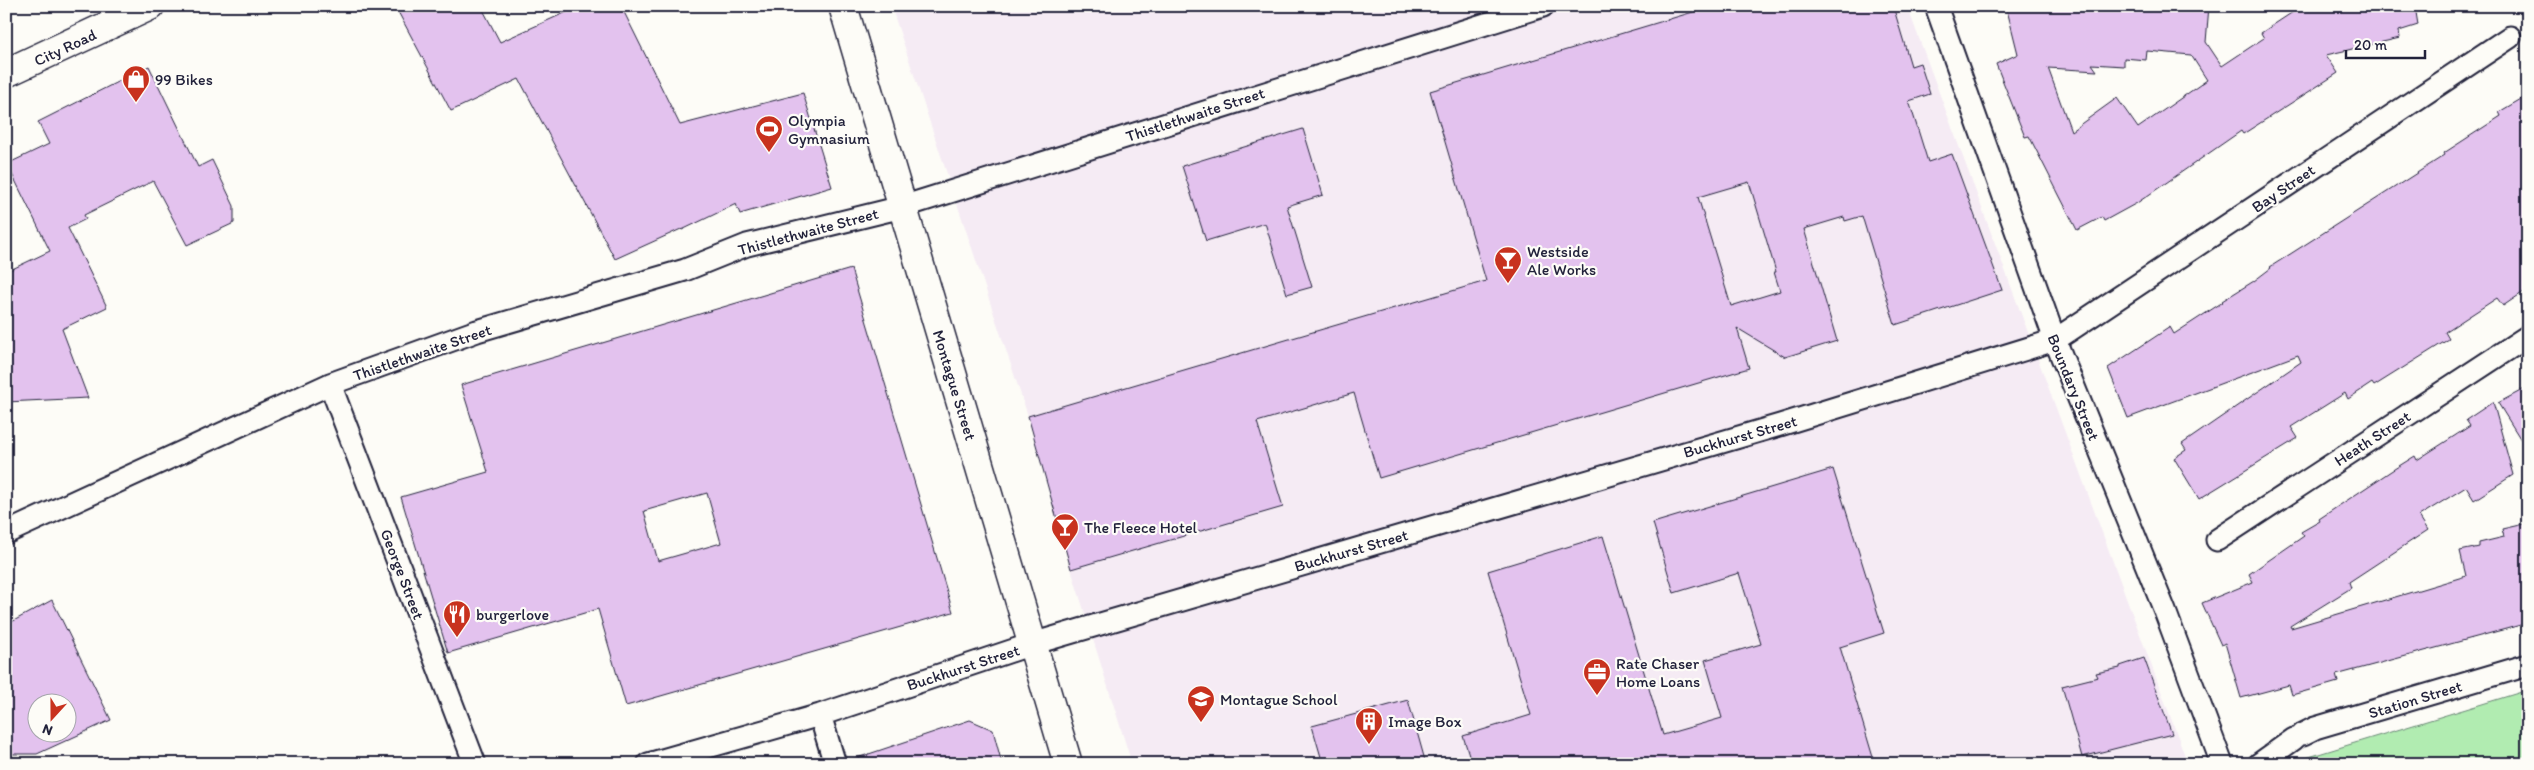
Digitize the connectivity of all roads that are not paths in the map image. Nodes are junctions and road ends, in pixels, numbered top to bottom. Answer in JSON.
{"nodes":[{"id":1,"x":150,"y":6,"type":"edge"},
{"id":2,"x":843,"y":6,"type":"edge"},
{"id":3,"x":1543,"y":6,"type":"edge"},
{"id":4,"x":1936,"y":6,"type":"edge"},
{"id":5,"x":2510,"y":37,"type":"dead end"},
{"id":6,"x":6,"y":73,"type":"edge"},
{"id":7,"x":902,"y":207,"type":"junction"},
{"id":8,"x":2528,"y":336,"type":"edge"},
{"id":9,"x":2056,"y":340,"type":"junction"},
{"id":10,"x":330,"y":384,"type":"junction"},
{"id":11,"x":6,"y":533,"type":"edge"},
{"id":12,"x":2216,"y":540,"type":"dead end"},
{"id":13,"x":1032,"y":644,"type":"junction"},
{"id":14,"x":2528,"y":665,"type":"edge"},
{"id":15,"x":820,"y":715,"type":"junction"},
{"id":16,"x":2219,"y":763,"type":"edge"},
{"id":17,"x":476,"y":764,"type":"edge"},
{"id":18,"x":648,"y":764,"type":"edge"},
{"id":19,"x":835,"y":764,"type":"edge"},
{"id":20,"x":1068,"y":764,"type":"edge"},
{"id":21,"x":2259,"y":764,"type":"edge"}],
"edges":[{"from":1,"to":6,"type":"main road","name":"City Road"},
{"from":2,"to":7,"type":"main road","name":"Montague Street"},
{"from":3,"to":7,"type":"street","name":"Thistlethwaite Street"},
{"from":4,"to":9,"type":"street","name":"Boundary Street"},
{"from":5,"to":9,"type":"street","name":"Bay Street"},
{"from":7,"to":10,"type":"street","name":"Thistlethwaite Street"},
{"from":7,"to":13,"type":"main road","name":"Montague Street"},
{"from":8,"to":12,"type":"street","name":"Heath Street"},
{"from":9,"to":13,"type":"street","name":"Buckhurst Street"},
{"from":9,"to":16,"type":"street","name":"Boundary Street"},
{"from":10,"to":11,"type":"street","name":"Thistlethwaite Street"},
{"from":10,"to":17,"type":"street","name":"George Street"},
{"from":13,"to":15,"type":"street","name":"Buckhurst Street"},
{"from":13,"to":20,"type":"main road","name":"Montague Street"},
{"from":14,"to":21,"type":"street","name":"Station Street"},
{"from":15,"to":18,"type":"street","name":"Buckhurst Street"},
{"from":15,"to":19,"type":"street"}]}
